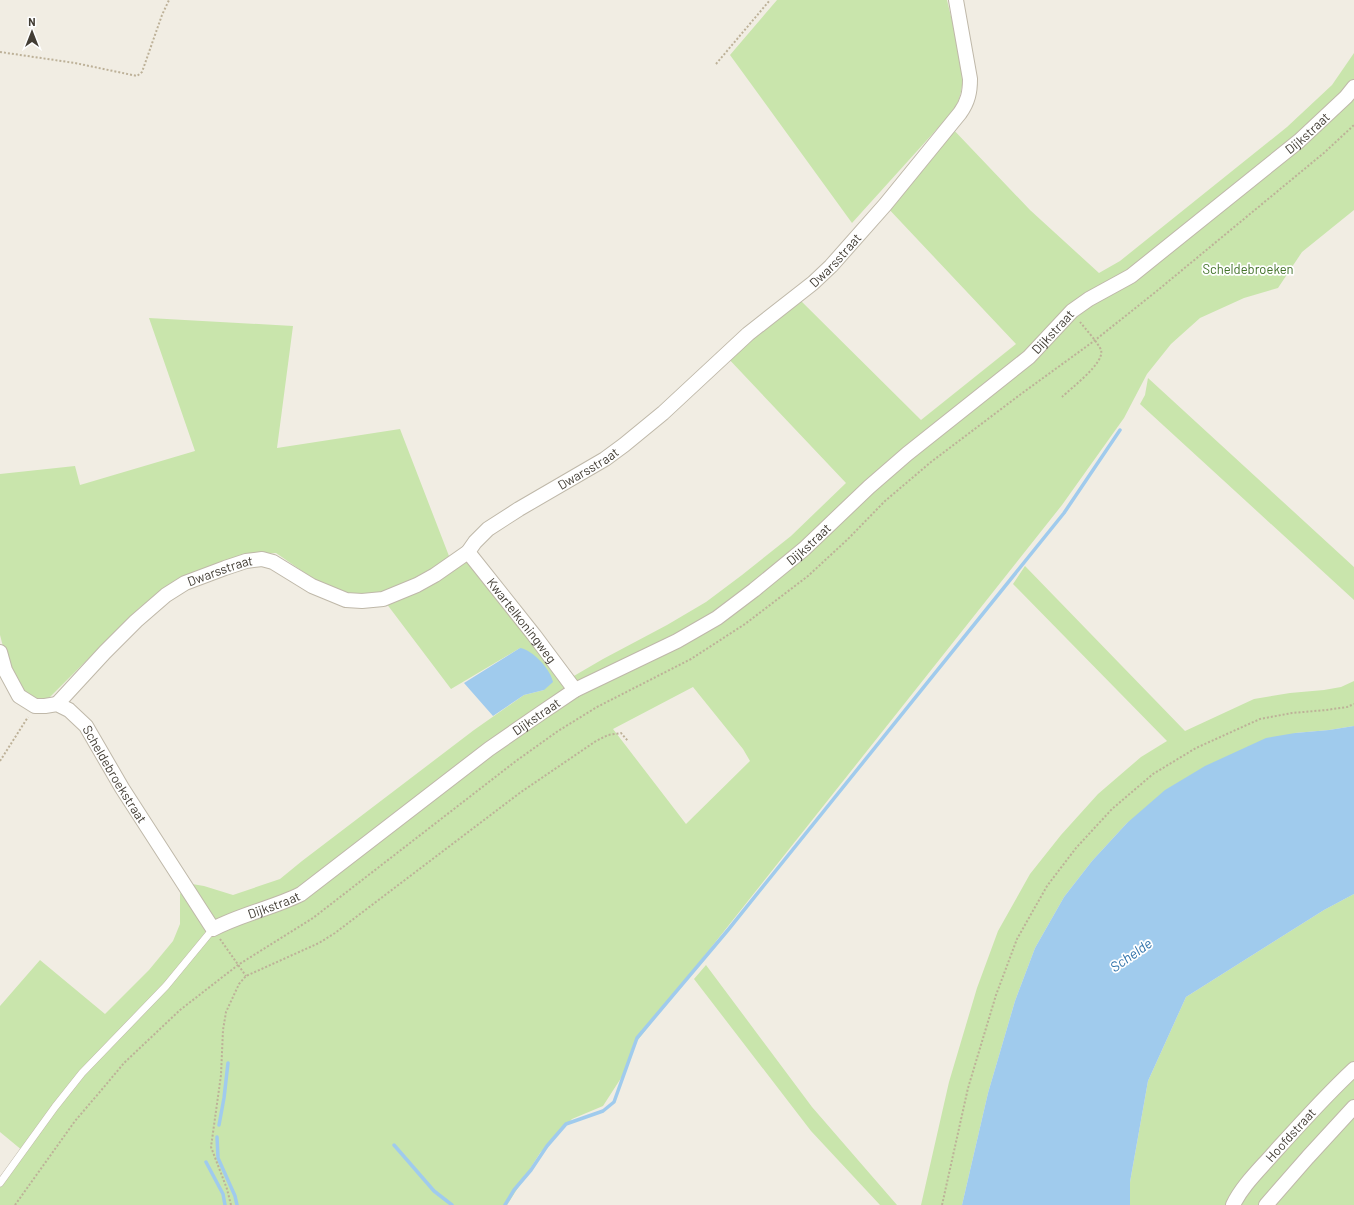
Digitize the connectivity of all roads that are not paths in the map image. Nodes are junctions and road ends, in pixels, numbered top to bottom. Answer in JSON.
{"nodes":[{"id":1,"x":956,"y":0,"type":"edge"},
{"id":2,"x":1354,"y":87,"type":"edge"},
{"id":3,"x":468,"y":552,"type":"junction"},
{"id":4,"x":0,"y":652,"type":"edge"},
{"id":5,"x":574,"y":690,"type":"junction"},
{"id":6,"x":57,"y":704,"type":"junction"},
{"id":7,"x":213,"y":928,"type":"junction"},
{"id":8,"x":1354,"y":1069,"type":"edge"},
{"id":9,"x":1354,"y":1108,"type":"edge"},
{"id":10,"x":0,"y":1183,"type":"edge"},
{"id":11,"x":1233,"y":1205,"type":"edge"},
{"id":12,"x":1266,"y":1205,"type":"edge"}],
"edges":[{"from":1,"to":3,"type":"street","name":"Dwarsstraat"},
{"from":2,"to":5,"type":"street","name":"Dijkstraat"},
{"from":3,"to":5,"type":"street","name":"Kwartelkoningweg"},
{"from":3,"to":6,"type":"street","name":"Dwarsstraat"},
{"from":4,"to":6,"type":"street"},
{"from":5,"to":7,"type":"street","name":"Dijkstraat"},
{"from":6,"to":7,"type":"street","name":"Scheldebroekstraat"},
{"from":7,"to":10,"type":"lane"},
{"from":8,"to":11,"type":"street","name":"Hoofdstraat"},
{"from":9,"to":12,"type":"street","name":"Hoofdstraat"}]}
